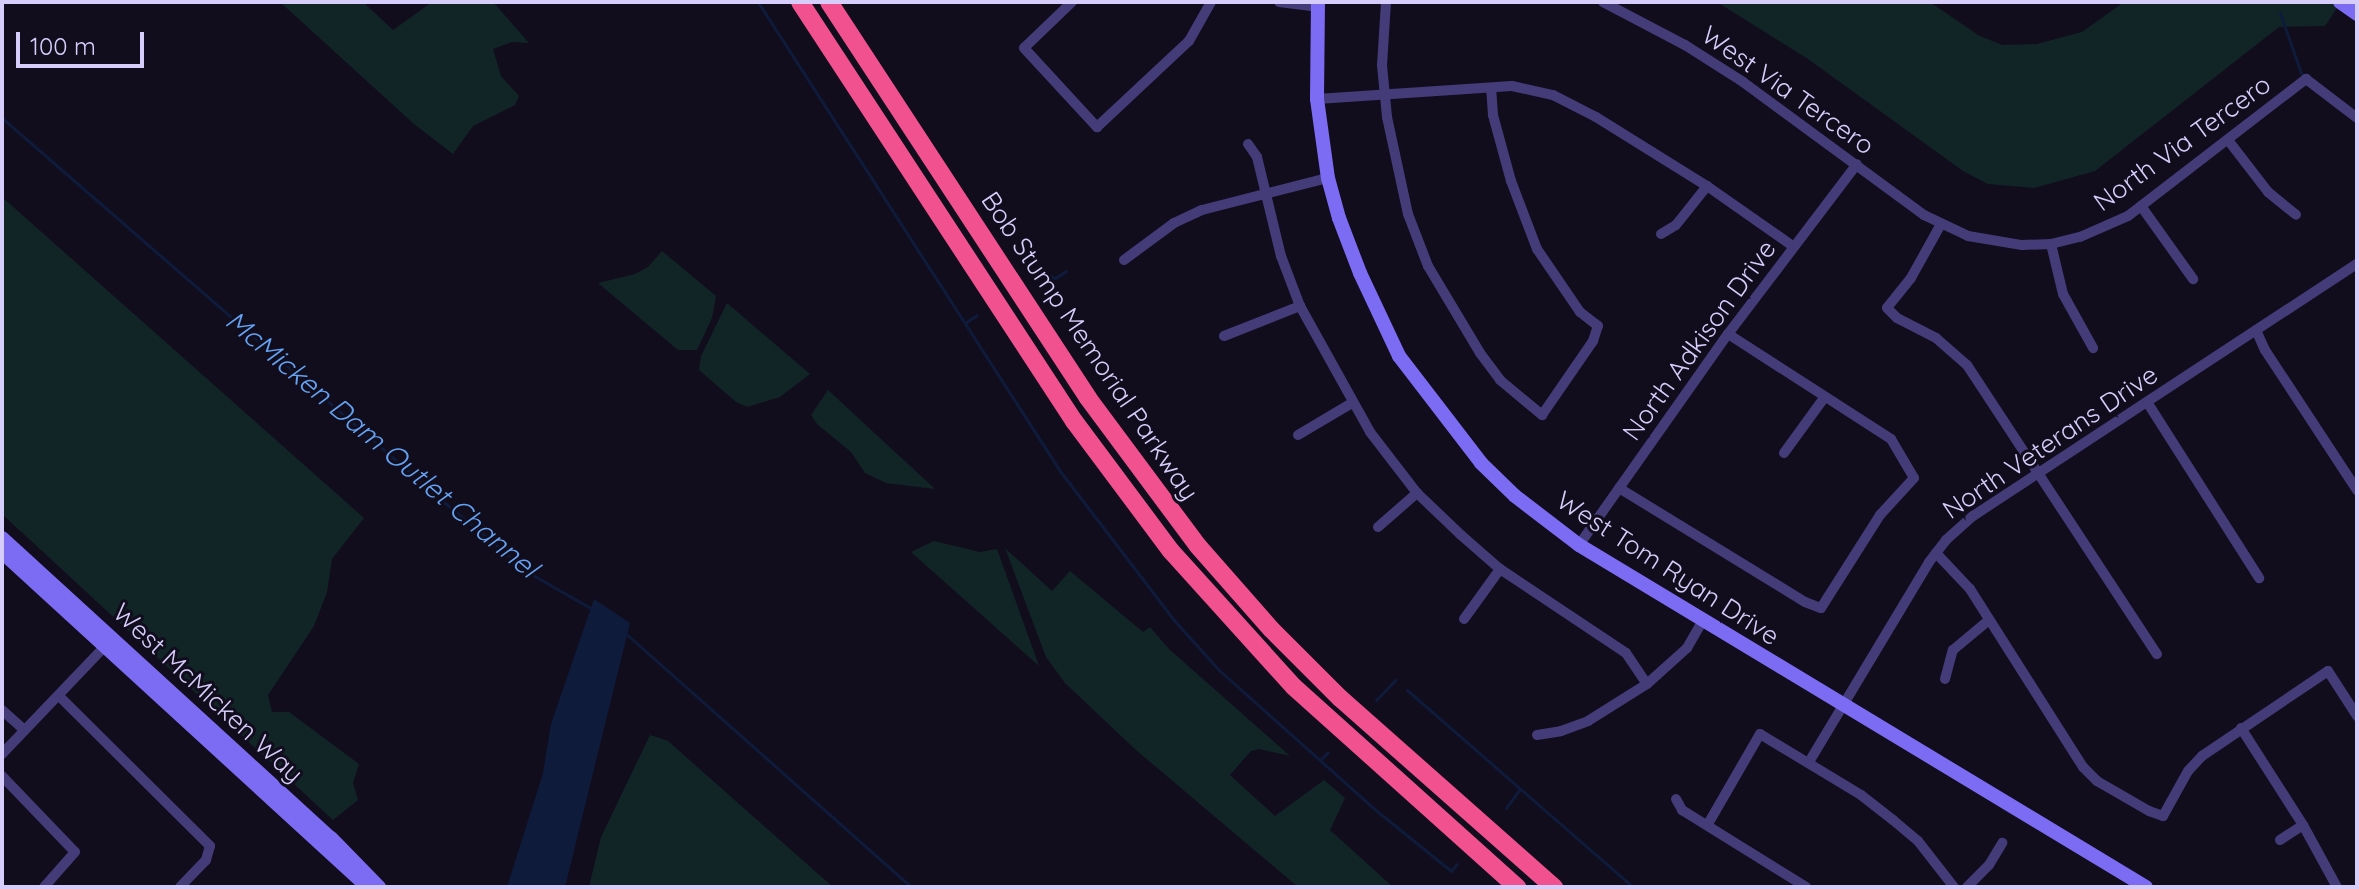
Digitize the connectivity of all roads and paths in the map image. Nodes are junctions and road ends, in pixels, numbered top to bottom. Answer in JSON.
{"nodes":[{"id":1,"x":800,"y":2,"type":"edge"},
{"id":2,"x":829,"y":2,"type":"edge"},
{"id":3,"x":1072,"y":2,"type":"edge"},
{"id":4,"x":1211,"y":2,"type":"edge"},
{"id":5,"x":1279,"y":2,"type":"edge"},
{"id":6,"x":1386,"y":2,"type":"edge"},
{"id":7,"x":1603,"y":2,"type":"edge"},
{"id":8,"x":2340,"y":2,"type":"edge"},
{"id":9,"x":1318,"y":4,"type":"edge"},
{"id":10,"x":2357,"y":14,"type":"edge"},
{"id":11,"x":1491,"y":88,"type":"junction"},
{"id":12,"x":1385,"y":95,"type":"junction"},
{"id":13,"x":1317,"y":99,"type":"junction"},
{"id":14,"x":2357,"y":118,"type":"edge"},
{"id":15,"x":2228,"y":140,"type":"junction"},
{"id":16,"x":1248,"y":144,"type":"dead end"},
{"id":17,"x":1857,"y":164,"type":"junction"},
{"id":18,"x":1328,"y":178,"type":"junction"},
{"id":19,"x":1707,"y":186,"type":"junction"},
{"id":20,"x":1265,"y":194,"type":"junction"},
{"id":21,"x":2141,"y":206,"type":"junction"},
{"id":22,"x":2296,"y":215,"type":"dead end"},
{"id":23,"x":1941,"y":224,"type":"junction"},
{"id":24,"x":1661,"y":234,"type":"dead end"},
{"id":25,"x":2051,"y":244,"type":"junction"},
{"id":26,"x":1794,"y":247,"type":"junction"},
{"id":27,"x":1124,"y":260,"type":"dead end"},
{"id":28,"x":2357,"y":264,"type":"edge"},
{"id":29,"x":2193,"y":279,"type":"dead end"},
{"id":30,"x":1300,"y":306,"type":"junction"},
{"id":31,"x":2256,"y":330,"type":"junction"},
{"id":32,"x":1728,"y":334,"type":"junction"},
{"id":33,"x":1224,"y":336,"type":"dead end"},
{"id":34,"x":2093,"y":348,"type":"dead end"},
{"id":35,"x":1824,"y":398,"type":"junction"},
{"id":36,"x":2147,"y":402,"type":"junction"},
{"id":37,"x":1352,"y":403,"type":"junction"},
{"id":38,"x":1298,"y":435,"type":"dead end"},
{"id":39,"x":1784,"y":453,"type":"dead end"},
{"id":40,"x":2040,"y":473,"type":"junction"},
{"id":41,"x":1619,"y":488,"type":"junction"},
{"id":42,"x":2357,"y":490,"type":"edge"},
{"id":43,"x":1417,"y":493,"type":"junction"},
{"id":44,"x":1378,"y":527,"type":"dead end"},
{"id":45,"x":2,"y":538,"type":"edge"},
{"id":46,"x":1579,"y":545,"type":"junction"},
{"id":47,"x":2,"y":552,"type":"edge"},
{"id":48,"x":1936,"y":553,"type":"junction"},
{"id":49,"x":1500,"y":569,"type":"junction"},
{"id":50,"x":2259,"y":578,"type":"dead end"},
{"id":51,"x":1464,"y":619,"type":"dead end"},
{"id":52,"x":1703,"y":620,"type":"junction"},
{"id":53,"x":1989,"y":620,"type":"junction"},
{"id":54,"x":108,"y":643,"type":"junction"},
{"id":55,"x":2157,"y":654,"type":"dead end"},
{"id":56,"x":1945,"y":679,"type":"dead end"},
{"id":57,"x":1647,"y":684,"type":"junction"},
{"id":58,"x":59,"y":696,"type":"junction"},
{"id":59,"x":1842,"y":705,"type":"junction"},
{"id":60,"x":2,"y":710,"type":"edge"},
{"id":61,"x":2357,"y":716,"type":"edge"},
{"id":62,"x":2241,"y":728,"type":"junction"},
{"id":63,"x":24,"y":730,"type":"junction"},
{"id":64,"x":1537,"y":735,"type":"dead end"},
{"id":65,"x":2,"y":754,"type":"edge"},
{"id":66,"x":1809,"y":762,"type":"junction"},
{"id":67,"x":2,"y":776,"type":"edge"},
{"id":68,"x":1676,"y":799,"type":"dead end"},
{"id":69,"x":1708,"y":824,"type":"junction"},
{"id":70,"x":2303,"y":825,"type":"junction"},
{"id":71,"x":2280,"y":840,"type":"dead end"},
{"id":72,"x":2002,"y":843,"type":"dead end"},
{"id":73,"x":44,"y":887,"type":"edge"},
{"id":74,"x":180,"y":887,"type":"edge"},
{"id":75,"x":367,"y":887,"type":"edge"},
{"id":76,"x":379,"y":887,"type":"edge"},
{"id":77,"x":1517,"y":887,"type":"edge"},
{"id":78,"x":1554,"y":887,"type":"edge"},
{"id":79,"x":1806,"y":887,"type":"edge"},
{"id":80,"x":1954,"y":887,"type":"edge"},
{"id":81,"x":1967,"y":887,"type":"edge"},
{"id":82,"x":2146,"y":887,"type":"edge"},
{"id":83,"x":2337,"y":887,"type":"edge"}],
"edges":[{"from":1,"to":77,"type":"highway","name":"Bob Stump Memorial Parkway"},
{"from":2,"to":78,"type":"highway","name":"Bob Stump Memorial Parkway"},
{"from":3,"to":4,"type":"street"},
{"from":5,"to":9,"type":"street"},
{"from":6,"to":12,"type":"street"},
{"from":7,"to":17,"type":"street","name":"West Via Tercero"},
{"from":8,"to":10,"type":"street"},
{"from":9,"to":13,"type":"street","name":"West Tom Ryan Drive"},
{"from":11,"to":12,"type":"street"},
{"from":11,"to":12,"type":"street"},
{"from":11,"to":19,"type":"street"},
{"from":12,"to":13,"type":"street"},
{"from":13,"to":18,"type":"street","name":"West Tom Ryan Drive"},
{"from":14,"to":15,"type":"street","name":"North Via Tercero"},
{"from":15,"to":21,"type":"street","name":"North Via Tercero"},
{"from":15,"to":22,"type":"street"},
{"from":16,"to":20,"type":"street"},
{"from":17,"to":23,"type":"street","name":"West Via Tercero"},
{"from":17,"to":26,"type":"street","name":"North Adkison Drive"},
{"from":18,"to":20,"type":"street"},
{"from":18,"to":46,"type":"street","name":"West Tom Ryan Drive"},
{"from":19,"to":24,"type":"street"},
{"from":19,"to":26,"type":"street"},
{"from":20,"to":27,"type":"street"},
{"from":20,"to":30,"type":"street"},
{"from":21,"to":25,"type":"street","name":"North Via Tercero"},
{"from":21,"to":29,"type":"street"},
{"from":23,"to":25,"type":"street","name":"North Via Tercero"},
{"from":23,"to":40,"type":"street"},
{"from":25,"to":34,"type":"street"},
{"from":26,"to":32,"type":"street","name":"North Adkison Drive"},
{"from":28,"to":31,"type":"street","name":"North Veterans Drive"},
{"from":30,"to":33,"type":"street"},
{"from":30,"to":37,"type":"street"},
{"from":31,"to":36,"type":"street","name":"North Veterans Drive"},
{"from":31,"to":42,"type":"street"},
{"from":32,"to":35,"type":"street"},
{"from":32,"to":41,"type":"street","name":"North Adkison Drive"},
{"from":35,"to":39,"type":"street"},
{"from":35,"to":41,"type":"street"},
{"from":36,"to":40,"type":"street","name":"North Veterans Drive"},
{"from":36,"to":50,"type":"street"},
{"from":37,"to":38,"type":"street"},
{"from":37,"to":43,"type":"street"},
{"from":40,"to":48,"type":"street","name":"North Veterans Drive"},
{"from":40,"to":55,"type":"street"},
{"from":41,"to":46,"type":"street","name":"North Adkison Drive"},
{"from":43,"to":44,"type":"street"},
{"from":43,"to":49,"type":"street"},
{"from":45,"to":54,"type":"street","name":"West McMicken Way"},
{"from":46,"to":52,"type":"street","name":"West Tom Ryan Drive"},
{"from":47,"to":54,"type":"street","name":"West McMicken Way"},
{"from":48,"to":53,"type":"street"},
{"from":48,"to":59,"type":"street","name":"North Veterans Drive"},
{"from":49,"to":51,"type":"street"},
{"from":49,"to":57,"type":"street"},
{"from":52,"to":57,"type":"street"},
{"from":52,"to":59,"type":"street","name":"West Tom Ryan Drive"},
{"from":53,"to":56,"type":"street"},
{"from":53,"to":62,"type":"street"},
{"from":54,"to":58,"type":"street"},
{"from":54,"to":75,"type":"street","name":"West McMicken Way"},
{"from":54,"to":76,"type":"street","name":"West McMicken Way"},
{"from":57,"to":64,"type":"street"},
{"from":58,"to":63,"type":"street"},
{"from":58,"to":74,"type":"street"},
{"from":59,"to":66,"type":"street","name":"North Veterans Drive"},
{"from":59,"to":82,"type":"street","name":"West Tom Ryan Drive"},
{"from":60,"to":63,"type":"street"},
{"from":61,"to":62,"type":"street"},
{"from":62,"to":70,"type":"street"},
{"from":63,"to":65,"type":"street"},
{"from":66,"to":69,"type":"street"},
{"from":66,"to":80,"type":"street"},
{"from":67,"to":73,"type":"street"},
{"from":68,"to":69,"type":"street"},
{"from":69,"to":79,"type":"street"},
{"from":70,"to":71,"type":"street"},
{"from":70,"to":83,"type":"street"},
{"from":72,"to":81,"type":"street"}]}
